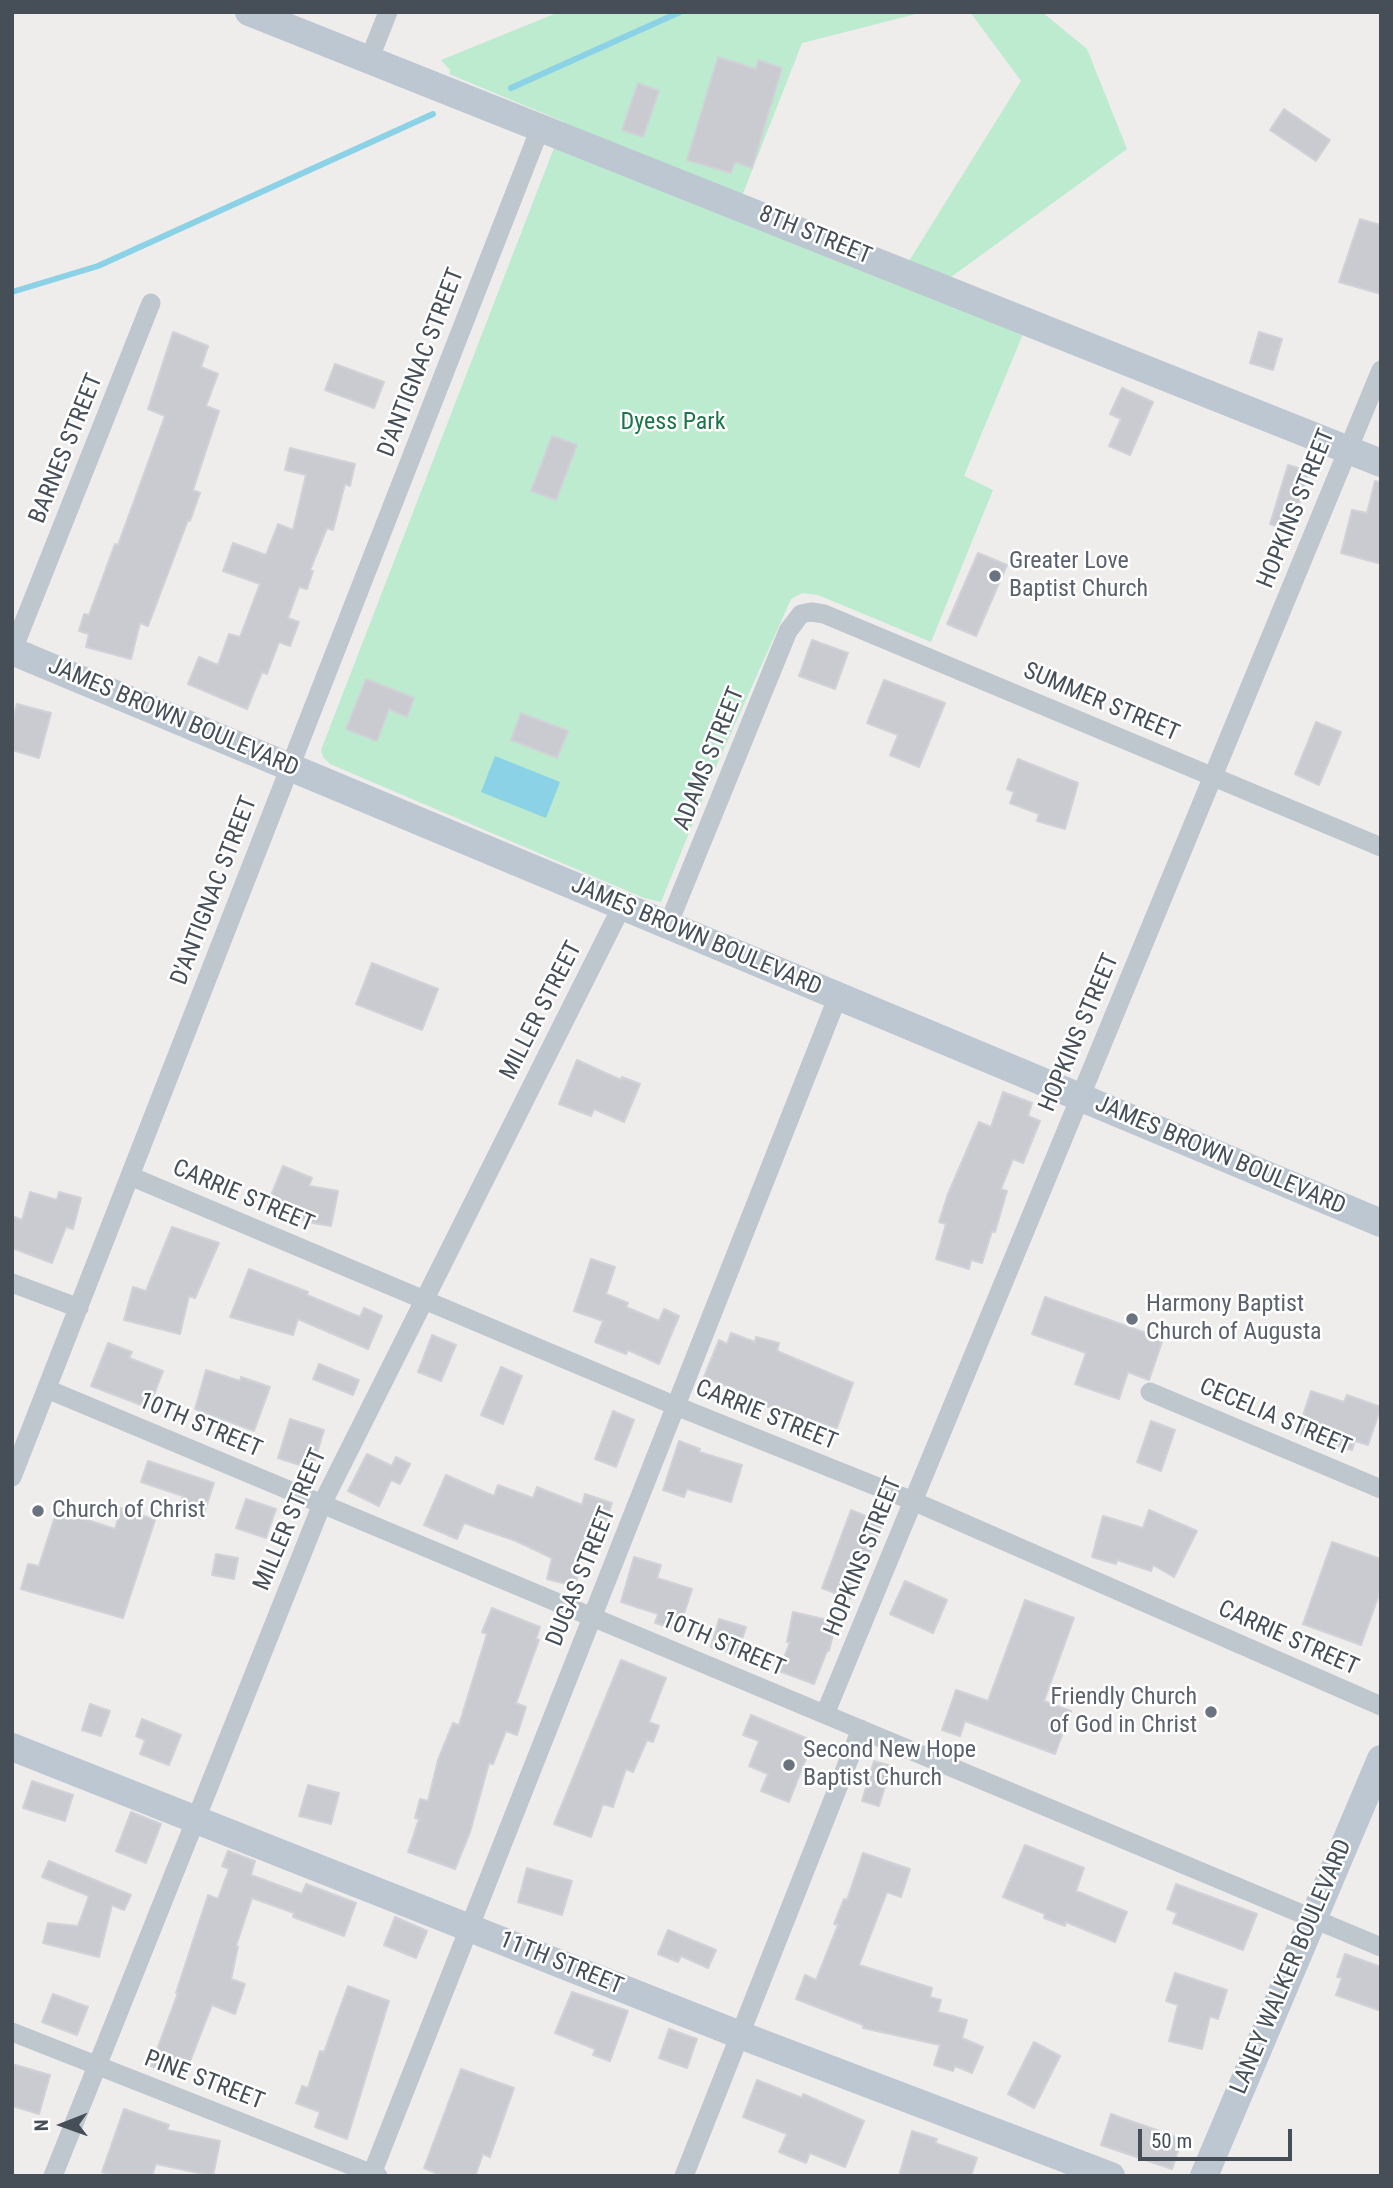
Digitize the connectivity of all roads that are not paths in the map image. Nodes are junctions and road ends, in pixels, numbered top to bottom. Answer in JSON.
{"nodes":[{"id":1,"x":249,"y":12,"type":"edge"},
{"id":2,"x":388,"y":12,"type":"edge"},
{"id":3,"x":369,"y":60,"type":"junction"},
{"id":4,"x":531,"y":122,"type":"junction"},
{"id":5,"x":151,"y":303,"type":"dead end"},
{"id":6,"x":1381,"y":370,"type":"edge"},
{"id":7,"x":1349,"y":450,"type":"junction"},
{"id":8,"x":1381,"y":463,"type":"edge"},
{"id":9,"x":801,"y":614,"type":"joint"},
{"id":10,"x":12,"y":651,"type":"edge"},
{"id":11,"x":290,"y":767,"type":"junction"},
{"id":12,"x":1214,"y":776,"type":"junction"},
{"id":13,"x":1381,"y":847,"type":"edge"},
{"id":14,"x":622,"y":906,"type":"junction"},
{"id":15,"x":668,"y":925,"type":"junction"},
{"id":16,"x":838,"y":996,"type":"junction"},
{"id":17,"x":1079,"y":1097,"type":"junction"},
{"id":18,"x":130,"y":1176,"type":"junction"},
{"id":19,"x":1381,"y":1223,"type":"edge"},
{"id":20,"x":12,"y":1283,"type":"edge"},
{"id":21,"x":422,"y":1299,"type":"junction"},
{"id":22,"x":79,"y":1308,"type":"junction"},
{"id":23,"x":47,"y":1389,"type":"junction"},
{"id":24,"x":1150,"y":1392,"type":"dead end"},
{"id":25,"x":676,"y":1406,"type":"junction"},
{"id":26,"x":12,"y":1477,"type":"edge"},
{"id":27,"x":1381,"y":1489,"type":"edge"},
{"id":28,"x":913,"y":1501,"type":"junction"},
{"id":29,"x":322,"y":1504,"type":"junction"},
{"id":30,"x":593,"y":1617,"type":"junction"},
{"id":31,"x":1381,"y":1706,"type":"edge"},
{"id":32,"x":825,"y":1714,"type":"junction"},
{"id":33,"x":861,"y":1729,"type":"junction"},
{"id":34,"x":12,"y":1747,"type":"edge"},
{"id":35,"x":1381,"y":1759,"type":"edge"},
{"id":36,"x":196,"y":1819,"type":"junction"},
{"id":37,"x":1313,"y":1918,"type":"junction"},
{"id":38,"x":470,"y":1928,"type":"junction"},
{"id":39,"x":1381,"y":1947,"type":"edge"},
{"id":40,"x":12,"y":2032,"type":"edge"},
{"id":41,"x":740,"y":2035,"type":"junction"},
{"id":42,"x":97,"y":2065,"type":"junction"},
{"id":43,"x":374,"y":2175,"type":"edge"},
{"id":44,"x":53,"y":2176,"type":"edge"},
{"id":45,"x":684,"y":2176,"type":"edge"},
{"id":46,"x":1111,"y":2176,"type":"edge"},
{"id":47,"x":1204,"y":2176,"type":"edge"}],
"edges":[{"from":1,"to":3,"type":"street","name":"8TH STREET"},
{"from":2,"to":3,"type":"street"},
{"from":3,"to":4,"type":"street","name":"8TH STREET"},
{"from":4,"to":7,"type":"street","name":"8TH STREET"},
{"from":4,"to":11,"type":"street","name":"D'ANTIGNAC STREET"},
{"from":5,"to":10,"type":"street","name":"BARNES STREET"},
{"from":6,"to":7,"type":"street","name":"HOPKINS STREET"},
{"from":7,"to":8,"type":"street","name":"8TH STREET"},
{"from":7,"to":12,"type":"street","name":"HOPKINS STREET"},
{"from":9,"to":12,"type":"street","name":"SUMMER STREET"},
{"from":9,"to":15,"type":"street","name":"ADAMS STREET"},
{"from":10,"to":11,"type":"street","name":"JAMES BROWN BOULEVARD"},
{"from":11,"to":14,"type":"street","name":"JAMES BROWN BOULEVARD"},
{"from":11,"to":18,"type":"street","name":"D'ANTIGNAC STREET"},
{"from":12,"to":13,"type":"street","name":"SUMMER STREET"},
{"from":12,"to":17,"type":"street","name":"HOPKINS STREET"},
{"from":14,"to":15,"type":"street","name":"JAMES BROWN BOULEVARD"},
{"from":14,"to":21,"type":"street","name":"MILLER STREET"},
{"from":15,"to":16,"type":"street","name":"JAMES BROWN BOULEVARD"},
{"from":16,"to":17,"type":"street","name":"JAMES BROWN BOULEVARD"},
{"from":16,"to":25,"type":"street","name":"DUGAS STREET"},
{"from":17,"to":19,"type":"street","name":"JAMES BROWN BOULEVARD"},
{"from":17,"to":28,"type":"street","name":"HOPKINS STREET"},
{"from":18,"to":21,"type":"street","name":"CARRIE STREET"},
{"from":18,"to":22,"type":"street","name":"D'ANTIGNAC STREET"},
{"from":20,"to":22,"type":"street"},
{"from":21,"to":25,"type":"street","name":"CARRIE STREET"},
{"from":21,"to":29,"type":"street","name":"MILLER STREET"},
{"from":22,"to":23,"type":"street","name":"D'ANTIGNAC STREET"},
{"from":23,"to":26,"type":"street","name":"D'ANTIGNAC STREET"},
{"from":23,"to":29,"type":"street","name":"10TH STREET"},
{"from":24,"to":27,"type":"street","name":"CECELIA STREET"},
{"from":25,"to":28,"type":"street","name":"CARRIE STREET"},
{"from":25,"to":30,"type":"street","name":"DUGAS STREET"},
{"from":28,"to":31,"type":"street","name":"CARRIE STREET"},
{"from":28,"to":32,"type":"street","name":"HOPKINS STREET"},
{"from":29,"to":30,"type":"street","name":"10TH STREET"},
{"from":29,"to":36,"type":"street","name":"MILLER STREET"},
{"from":30,"to":32,"type":"street","name":"10TH STREET"},
{"from":30,"to":38,"type":"street","name":"DUGAS STREET"},
{"from":32,"to":33,"type":"street","name":"10TH STREET"},
{"from":33,"to":37,"type":"street","name":"10TH STREET"},
{"from":33,"to":41,"type":"street"},
{"from":34,"to":36,"type":"street","name":"11TH STREET"},
{"from":35,"to":37,"type":"street","name":"LANEY WALKER BOULEVARD"},
{"from":36,"to":38,"type":"street","name":"11TH STREET"},
{"from":36,"to":42,"type":"street","name":"MILLER STREET"},
{"from":37,"to":39,"type":"street","name":"10TH STREET"},
{"from":37,"to":47,"type":"street","name":"LANEY WALKER BOULEVARD"},
{"from":38,"to":41,"type":"street","name":"11TH STREET"},
{"from":38,"to":43,"type":"street","name":"DUGAS STREET"},
{"from":40,"to":42,"type":"street","name":"PINE STREET"},
{"from":41,"to":45,"type":"street"},
{"from":41,"to":46,"type":"street","name":"11TH STREET"},
{"from":42,"to":43,"type":"street","name":"PINE STREET"},
{"from":42,"to":44,"type":"street","name":"MILLER STREET"}]}
